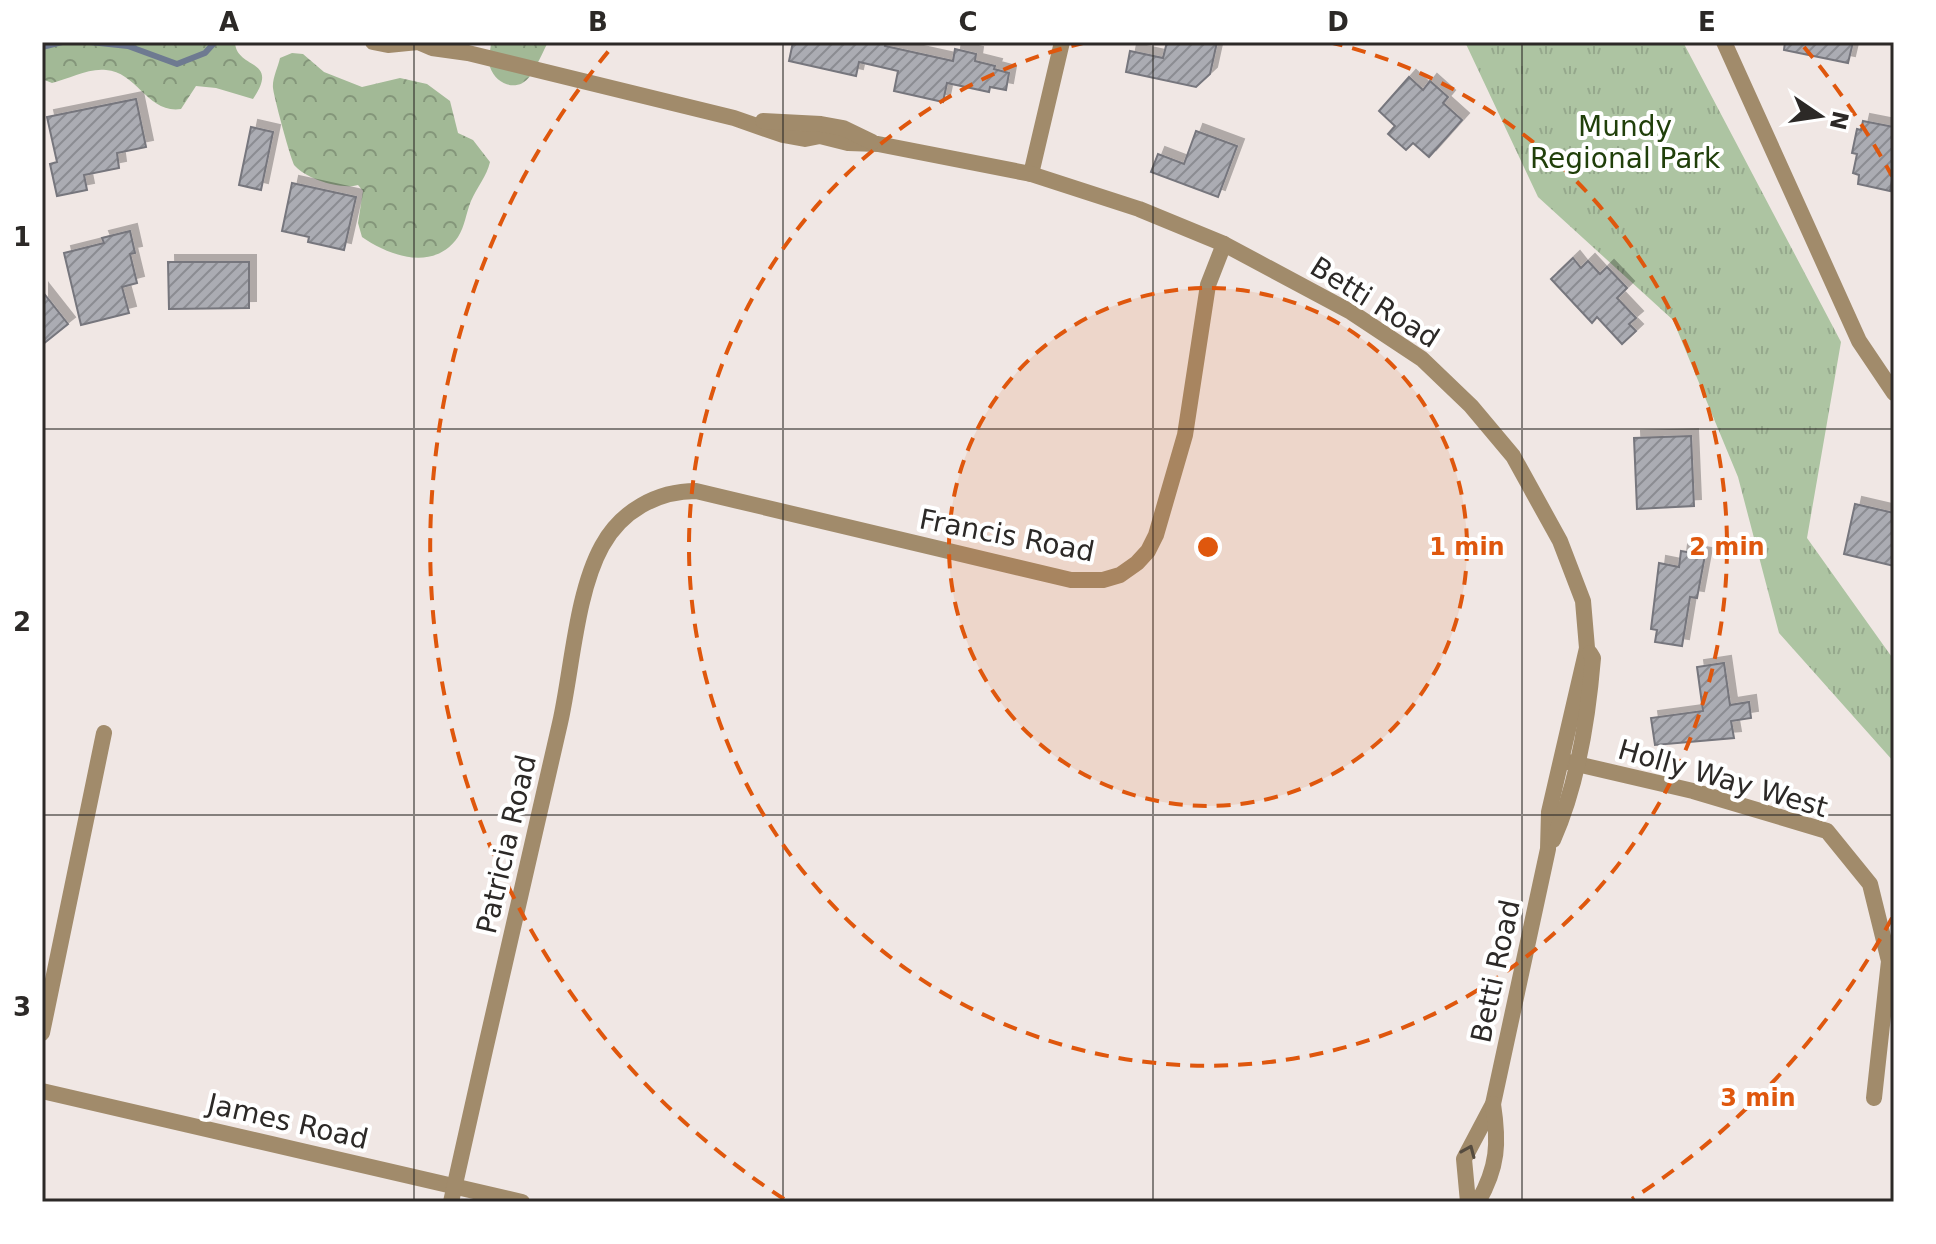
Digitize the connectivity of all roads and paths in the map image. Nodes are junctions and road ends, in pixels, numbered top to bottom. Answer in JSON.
{"nodes":[{"id":1,"x":373,"y":42,"type":"edge"},
{"id":2,"x":1062,"y":42,"type":"edge"},
{"id":3,"x":1724,"y":42,"type":"edge"},
{"id":4,"x":444,"y":45,"type":"edge"},
{"id":5,"x":469,"y":47,"type":"edge"},
{"id":6,"x":1031,"y":174,"type":"junction"},
{"id":7,"x":1224,"y":244,"type":"junction"},
{"id":8,"x":1894,"y":393,"type":"edge"},
{"id":9,"x":634,"y":510,"type":"joint"},
{"id":10,"x":104,"y":733,"type":"dead end"},
{"id":11,"x":1569,"y":762,"type":"junction"},
{"id":12,"x":1888,"y":931,"type":"edge"},
{"id":13,"x":42,"y":1033,"type":"edge"},
{"id":14,"x":42,"y":1091,"type":"edge"},
{"id":15,"x":1874,"y":1098,"type":"dead end"},
{"id":16,"x":1493,"y":1104,"type":"junction"},
{"id":17,"x":453,"y":1194,"type":"edge"},
{"id":18,"x":522,"y":1202,"type":"edge"},
{"id":19,"x":1468,"y":1202,"type":"edge"},
{"id":20,"x":1478,"y":1202,"type":"edge"}],
"edges":[{"from":1,"to":4,"type":"street","name":"Betti Road"},
{"from":2,"to":6,"type":"street"},
{"from":3,"to":8,"type":"street"},
{"from":4,"to":5,"type":"street","name":"Betti Road"},
{"from":5,"to":6,"type":"street","name":"Betti Road"},
{"from":6,"to":7,"type":"street","name":"Betti Road"},
{"from":7,"to":9,"type":"street","name":"Francis Road"},
{"from":7,"to":11,"type":"street","name":"Betti Road"},
{"from":9,"to":17,"type":"street","name":"Patricia Road"},
{"from":10,"to":13,"type":"street"},
{"from":11,"to":12,"type":"street","name":"Holly Way West"},
{"from":11,"to":16,"type":"street","name":"Betti Road"},
{"from":12,"to":15,"type":"street","name":"Holly Way West"},
{"from":14,"to":17,"type":"street","name":"James Road"},
{"from":19,"to":16,"type":"street","name":"Betti Road","one_way":true},
{"from":16,"to":20,"type":"street","name":"Betti Road"},
{"from":17,"to":18,"type":"street","name":"James Road"}]}
